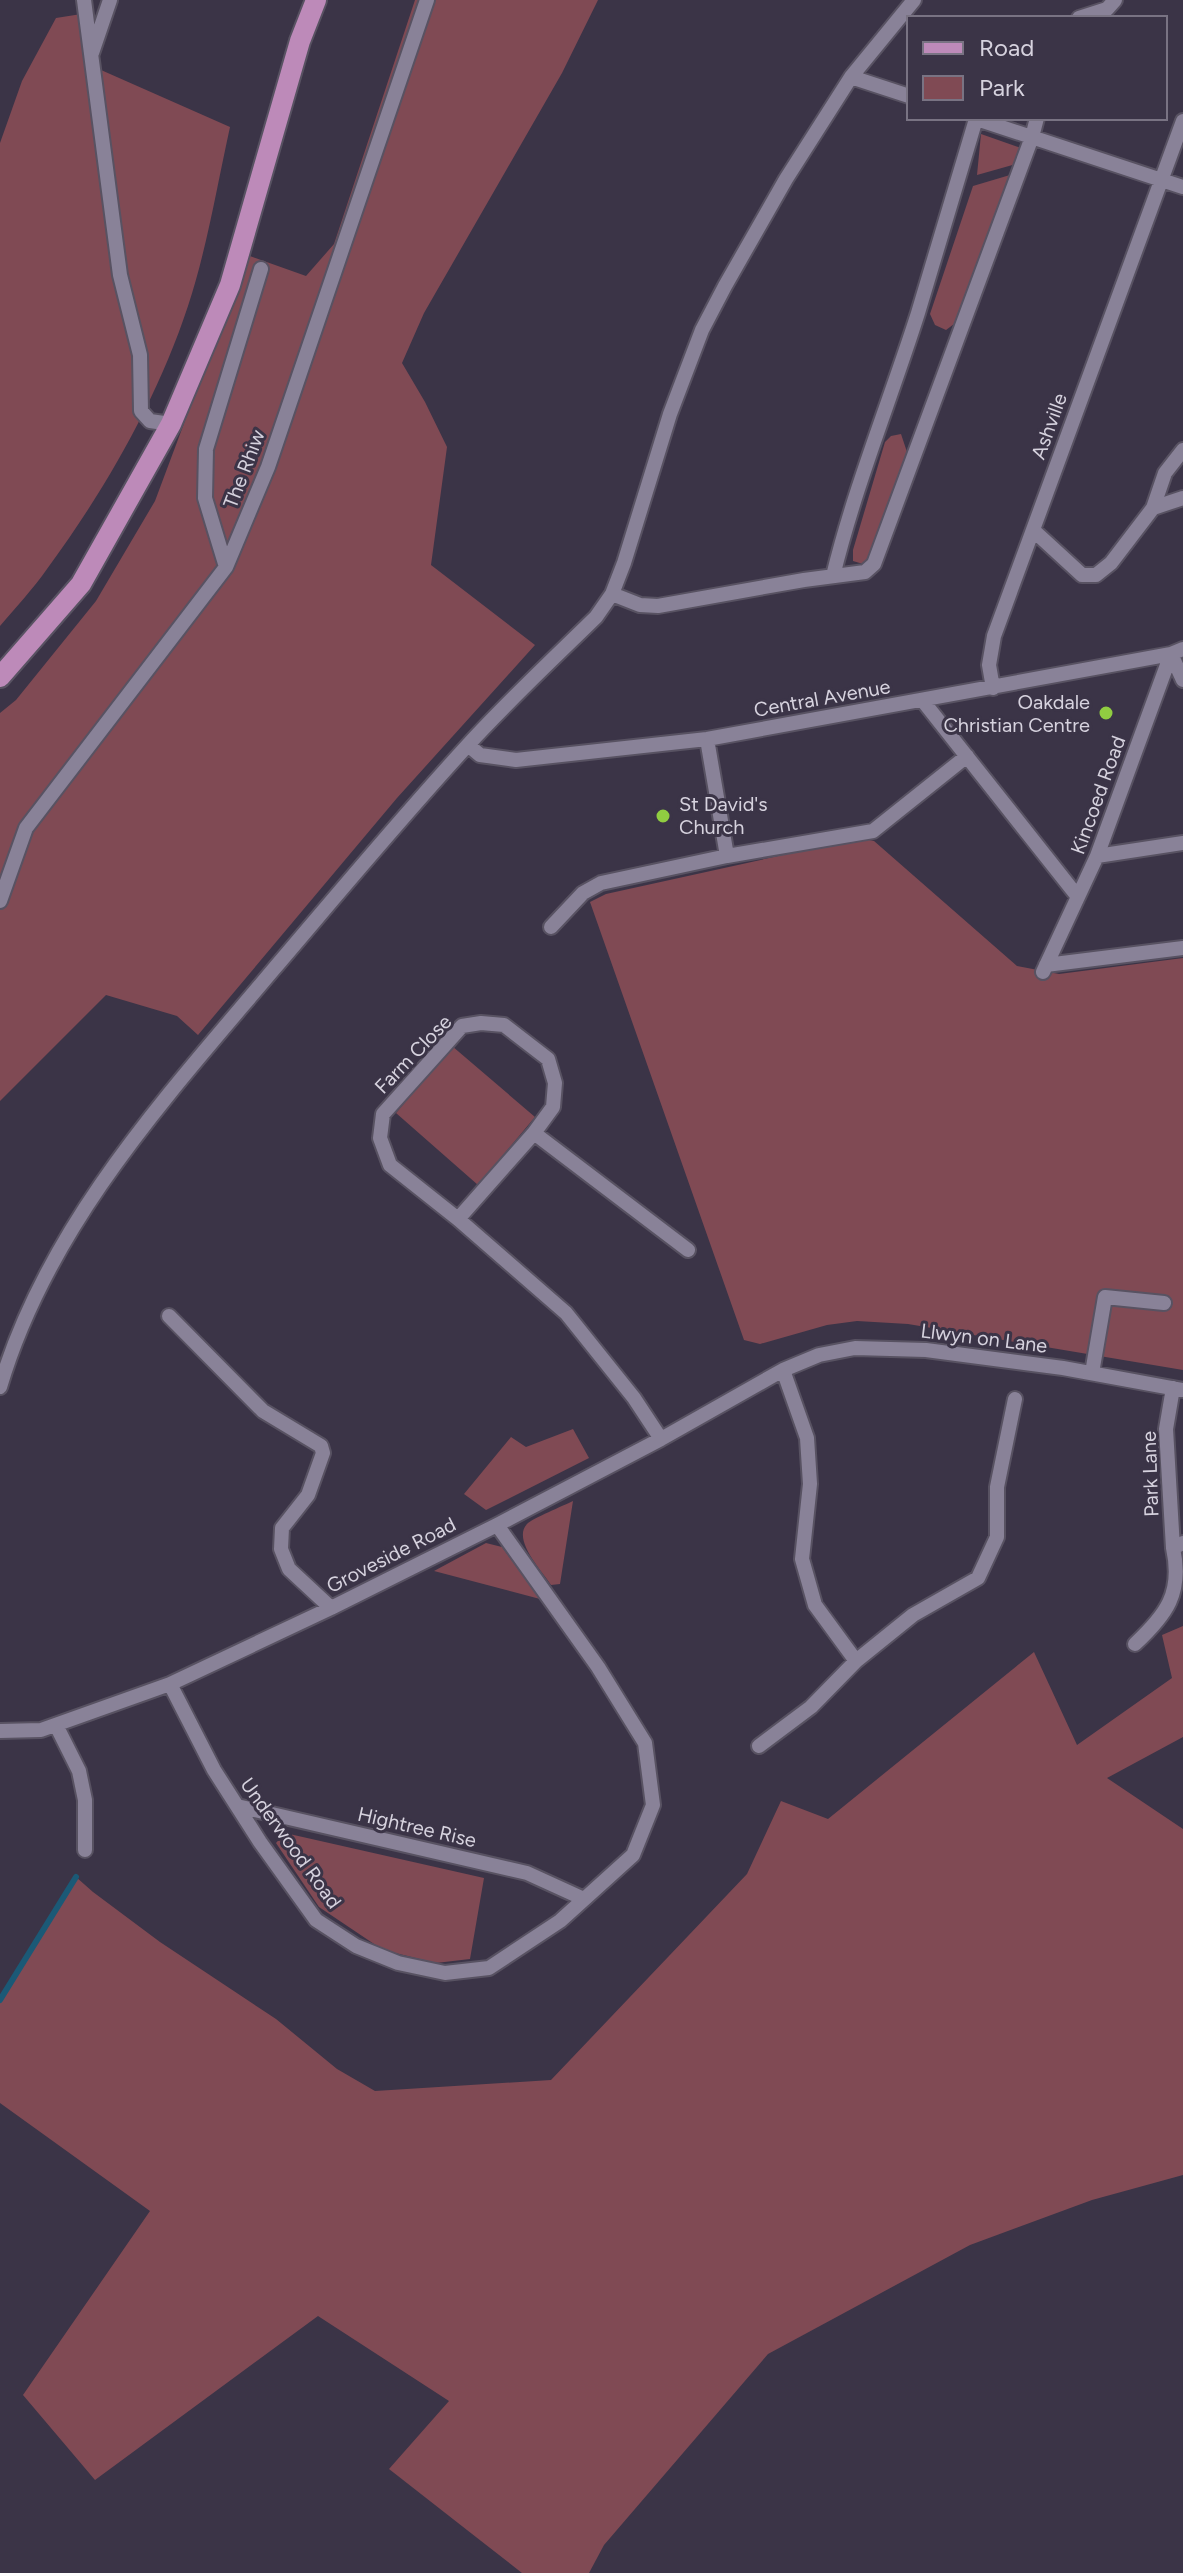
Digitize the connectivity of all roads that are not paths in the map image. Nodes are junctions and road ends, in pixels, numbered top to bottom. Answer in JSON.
{"nodes":[{"id":1,"x":84,"y":0,"type":"edge"},
{"id":2,"x":110,"y":0,"type":"edge"},
{"id":3,"x":316,"y":0,"type":"edge"},
{"id":4,"x":427,"y":0,"type":"edge"},
{"id":5,"x":914,"y":0,"type":"edge"},
{"id":6,"x":1115,"y":0,"type":"edge"},
{"id":7,"x":1085,"y":16,"type":"edge"},
{"id":8,"x":91,"y":59,"type":"junction"},
{"id":9,"x":851,"y":77,"type":"junction"},
{"id":10,"x":907,"y":95,"type":"edge"},
{"id":11,"x":974,"y":120,"type":"edge"},
{"id":12,"x":981,"y":120,"type":"edge"},
{"id":13,"x":1036,"y":120,"type":"edge"},
{"id":14,"x":1183,"y":121,"type":"edge"},
{"id":15,"x":1032,"y":137,"type":"junction"},
{"id":16,"x":1160,"y":180,"type":"junction"},
{"id":17,"x":1183,"y":187,"type":"edge"},
{"id":18,"x":261,"y":269,"type":"dead end"},
{"id":19,"x":171,"y":424,"type":"junction"},
{"id":20,"x":1183,"y":450,"type":"edge"},
{"id":21,"x":1183,"y":498,"type":"edge"},
{"id":22,"x":1153,"y":508,"type":"junction"},
{"id":23,"x":1033,"y":530,"type":"junction"},
{"id":24,"x":226,"y":567,"type":"junction"},
{"id":25,"x":833,"y":576,"type":"junction"},
{"id":26,"x":612,"y":594,"type":"junction"},
{"id":27,"x":1177,"y":651,"type":"edge"},
{"id":28,"x":0,"y":677,"type":"edge"},
{"id":29,"x":1183,"y":680,"type":"edge"},
{"id":30,"x":993,"y":688,"type":"junction"},
{"id":31,"x":923,"y":701,"type":"junction"},
{"id":32,"x":707,"y":739,"type":"junction"},
{"id":33,"x":468,"y":745,"type":"junction"},
{"id":34,"x":967,"y":756,"type":"junction"},
{"id":35,"x":1183,"y":843,"type":"edge"},
{"id":36,"x":727,"y":856,"type":"junction"},
{"id":37,"x":1097,"y":856,"type":"junction"},
{"id":38,"x":1078,"y":897,"type":"junction"},
{"id":39,"x":0,"y":901,"type":"edge"},
{"id":40,"x":551,"y":927,"type":"dead end"},
{"id":41,"x":1183,"y":948,"type":"edge"},
{"id":42,"x":534,"y":1133,"type":"junction"},
{"id":43,"x":458,"y":1219,"type":"junction"},
{"id":44,"x":688,"y":1250,"type":"dead end"},
{"id":45,"x":1164,"y":1303,"type":"dead end"},
{"id":46,"x":169,"y":1316,"type":"dead end"},
{"id":47,"x":6,"y":1342,"type":"edge"},
{"id":48,"x":783,"y":1370,"type":"junction"},
{"id":49,"x":1092,"y":1373,"type":"junction"},
{"id":50,"x":0,"y":1387,"type":"edge"},
{"id":51,"x":1178,"y":1389,"type":"edge"},
{"id":52,"x":1015,"y":1399,"type":"dead end"},
{"id":53,"x":661,"y":1439,"type":"junction"},
{"id":54,"x":497,"y":1525,"type":"junction"},
{"id":55,"x":1178,"y":1545,"type":"edge"},
{"id":56,"x":331,"y":1608,"type":"junction"},
{"id":57,"x":1135,"y":1644,"type":"dead end"},
{"id":58,"x":856,"y":1661,"type":"junction"},
{"id":59,"x":170,"y":1684,"type":"junction"},
{"id":60,"x":56,"y":1725,"type":"junction"},
{"id":61,"x":0,"y":1731,"type":"edge"},
{"id":62,"x":759,"y":1746,"type":"dead end"},
{"id":63,"x":237,"y":1806,"type":"junction"},
{"id":64,"x":85,"y":1850,"type":"dead end"},
{"id":65,"x":584,"y":1899,"type":"junction"}],
"edges":[{"from":1,"to":8,"type":"street"},
{"from":2,"to":8,"type":"street"},
{"from":3,"to":19,"type":"main road"},
{"from":4,"to":24,"type":"street","name":"The Rhiw"},
{"from":5,"to":9,"type":"street"},
{"from":6,"to":7,"type":"street"},
{"from":8,"to":19,"type":"street"},
{"from":9,"to":10,"type":"street"},
{"from":9,"to":26,"type":"street"},
{"from":11,"to":25,"type":"street"},
{"from":12,"to":15,"type":"street"},
{"from":13,"to":15,"type":"street"},
{"from":14,"to":16,"type":"street","name":"Ashville"},
{"from":15,"to":16,"type":"street"},
{"from":15,"to":25,"type":"street"},
{"from":16,"to":17,"type":"street"},
{"from":16,"to":23,"type":"street","name":"Ashville"},
{"from":18,"to":24,"type":"street"},
{"from":19,"to":28,"type":"main road"},
{"from":20,"to":22,"type":"street"},
{"from":21,"to":22,"type":"street"},
{"from":22,"to":23,"type":"street"},
{"from":23,"to":30,"type":"street","name":"Ashville"},
{"from":24,"to":39,"type":"street","name":"The Rhiw"},
{"from":25,"to":26,"type":"street"},
{"from":26,"to":33,"type":"street"},
{"from":27,"to":29,"type":"street"},
{"from":27,"to":30,"type":"street","name":"Central Avenue"},
{"from":27,"to":37,"type":"street","name":"Kincoed Road"},
{"from":30,"to":31,"type":"street","name":"Central Avenue"},
{"from":31,"to":32,"type":"street","name":"Central Avenue"},
{"from":31,"to":34,"type":"street"},
{"from":32,"to":33,"type":"street","name":"Central Avenue"},
{"from":32,"to":36,"type":"street"},
{"from":33,"to":47,"type":"street"},
{"from":34,"to":36,"type":"street"},
{"from":34,"to":38,"type":"street"},
{"from":35,"to":37,"type":"street"},
{"from":36,"to":40,"type":"street"},
{"from":37,"to":38,"type":"street","name":"Kincoed Road"},
{"from":38,"to":41,"type":"street","name":"Kincoed Road"},
{"from":42,"to":43,"type":"street","name":"Farm Close"},
{"from":42,"to":43,"type":"street","name":"Farm Close"},
{"from":42,"to":44,"type":"street"},
{"from":43,"to":53,"type":"street","name":"Farm Close"},
{"from":45,"to":49,"type":"street"},
{"from":46,"to":56,"type":"street"},
{"from":47,"to":50,"type":"street"},
{"from":48,"to":49,"type":"street","name":"Llwyn on Lane"},
{"from":48,"to":53,"type":"street","name":"Groveside Road"},
{"from":48,"to":58,"type":"street"},
{"from":49,"to":51,"type":"street","name":"Llwyn on Lane"},
{"from":51,"to":55,"type":"street","name":"Park Lane"},
{"from":52,"to":58,"type":"street"},
{"from":53,"to":54,"type":"street","name":"Groveside Road"},
{"from":54,"to":56,"type":"street","name":"Groveside Road"},
{"from":54,"to":65,"type":"street","name":"Underwood Road"},
{"from":55,"to":57,"type":"street","name":"Park Lane"},
{"from":56,"to":59,"type":"street","name":"Groveside Road"},
{"from":58,"to":62,"type":"street"},
{"from":59,"to":60,"type":"street","name":"Groveside Road"},
{"from":59,"to":63,"type":"street","name":"Underwood Road"},
{"from":60,"to":61,"type":"street","name":"Groveside Road"},
{"from":60,"to":64,"type":"street"},
{"from":63,"to":65,"type":"street","name":"Hightree Rise"},
{"from":63,"to":65,"type":"street","name":"Underwood Road"}]}
